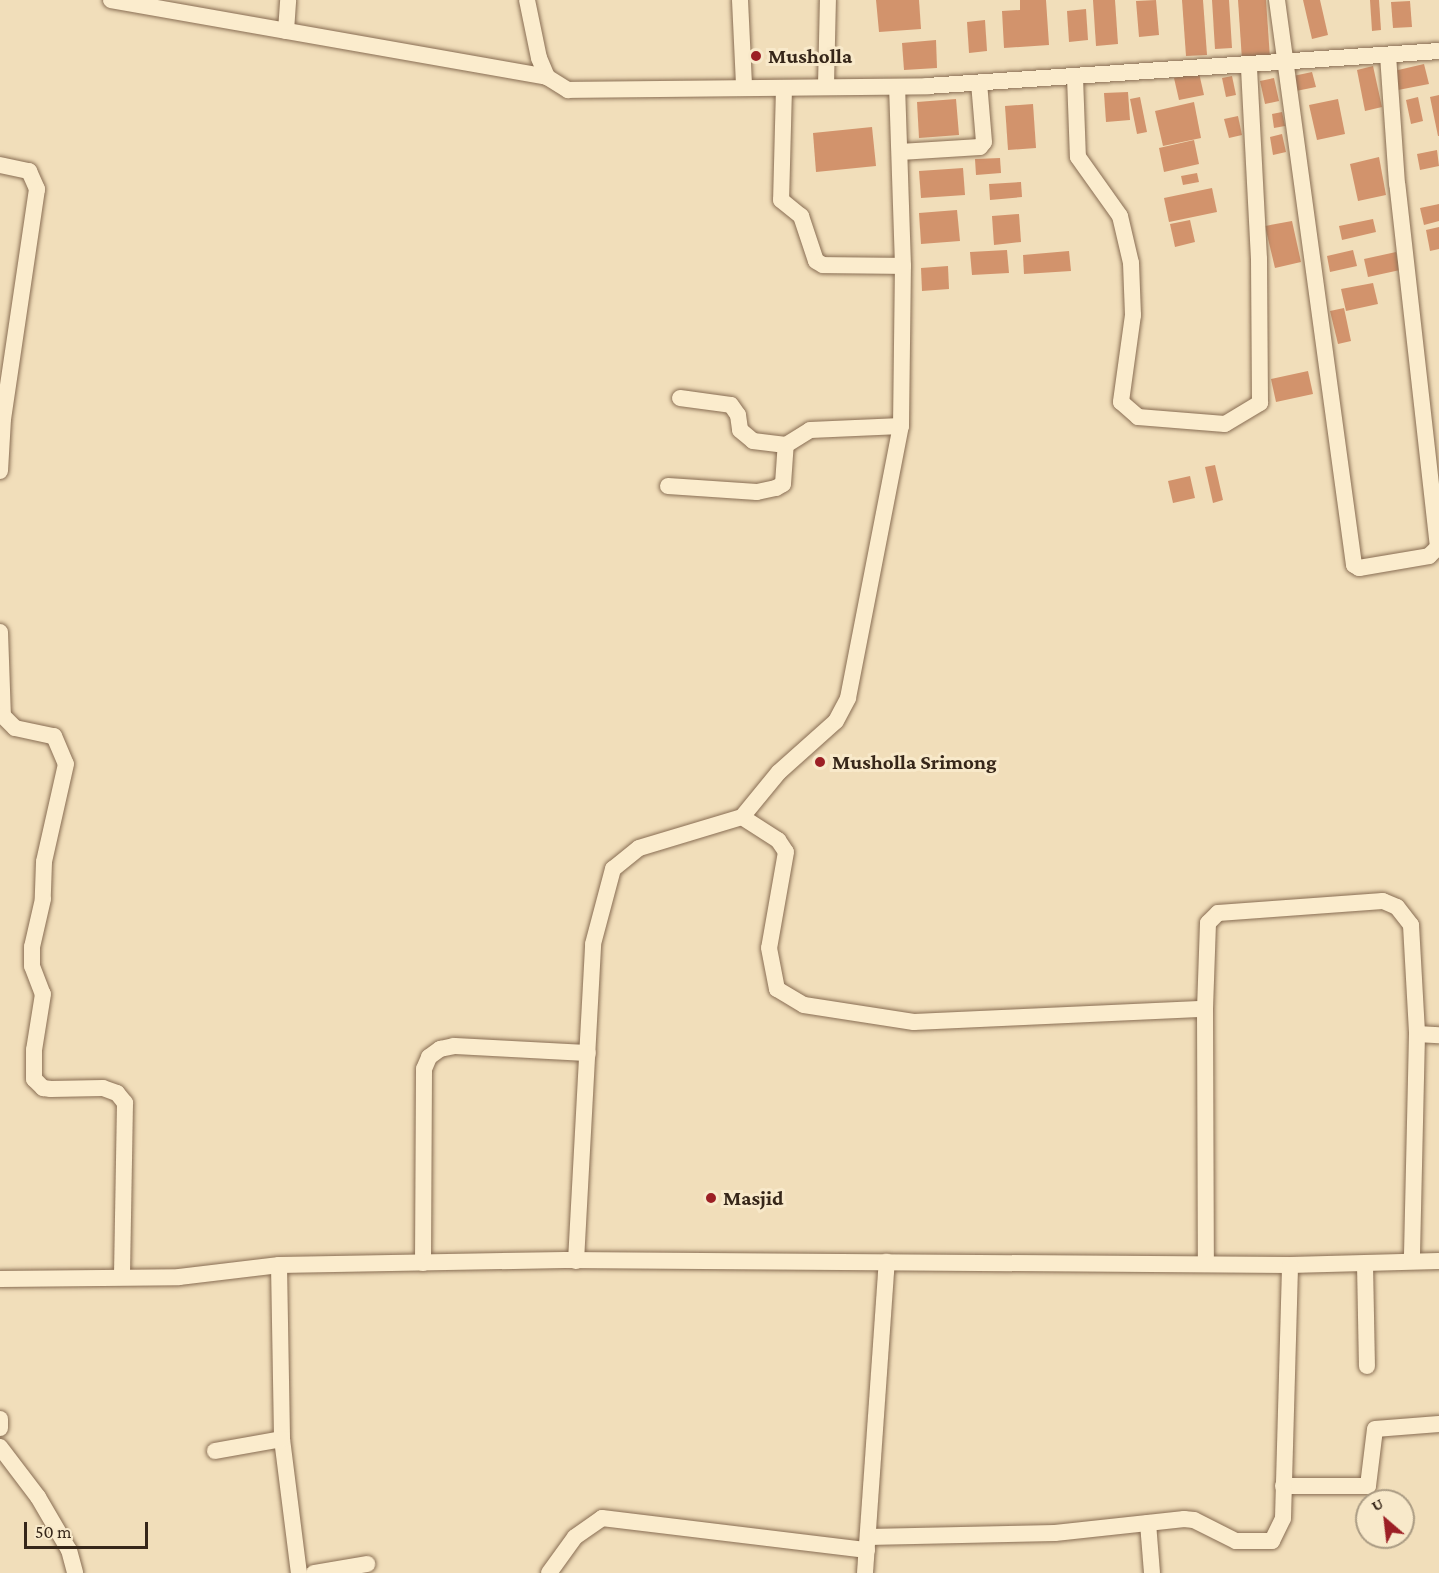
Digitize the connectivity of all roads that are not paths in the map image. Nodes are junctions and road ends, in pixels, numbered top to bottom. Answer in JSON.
{"nodes":[{"id":1,"x":111,"y":0,"type":"edge"},
{"id":2,"x":288,"y":0,"type":"edge"},
{"id":3,"x":528,"y":0,"type":"edge"},
{"id":4,"x":740,"y":0,"type":"edge"},
{"id":5,"x":828,"y":0,"type":"edge"},
{"id":6,"x":1277,"y":0,"type":"edge"},
{"id":7,"x":286,"y":31,"type":"junction"},
{"id":8,"x":1439,"y":51,"type":"edge"},
{"id":9,"x":1388,"y":55,"type":"junction"},
{"id":10,"x":1287,"y":62,"type":"junction"},
{"id":11,"x":1249,"y":65,"type":"junction"},
{"id":12,"x":547,"y":77,"type":"junction"},
{"id":13,"x":1074,"y":77,"type":"junction"},
{"id":14,"x":979,"y":83,"type":"junction"},
{"id":15,"x":744,"y":86,"type":"junction"},
{"id":16,"x":826,"y":86,"type":"junction"},
{"id":17,"x":897,"y":87,"type":"junction"},
{"id":18,"x":784,"y":88,"type":"junction"},
{"id":19,"x":900,"y":152,"type":"junction"},
{"id":20,"x":0,"y":165,"type":"edge"},
{"id":21,"x":903,"y":266,"type":"junction"},
{"id":22,"x":680,"y":398,"type":"dead end"},
{"id":23,"x":901,"y":426,"type":"junction"},
{"id":24,"x":786,"y":445,"type":"junction"},
{"id":25,"x":0,"y":471,"type":"edge"},
{"id":26,"x":668,"y":486,"type":"dead end"},
{"id":27,"x":0,"y":632,"type":"edge"},
{"id":28,"x":741,"y":817,"type":"junction"},
{"id":29,"x":1205,"y":1009,"type":"junction"},
{"id":30,"x":1417,"y":1034,"type":"junction"},
{"id":31,"x":1439,"y":1035,"type":"edge"},
{"id":32,"x":588,"y":1053,"type":"junction"},
{"id":33,"x":576,"y":1261,"type":"junction"},
{"id":34,"x":1412,"y":1261,"type":"junction"},
{"id":35,"x":1439,"y":1261,"type":"edge"},
{"id":36,"x":887,"y":1262,"type":"junction"},
{"id":37,"x":423,"y":1263,"type":"junction"},
{"id":38,"x":1206,"y":1264,"type":"junction"},
{"id":39,"x":1365,"y":1264,"type":"junction"},
{"id":40,"x":279,"y":1265,"type":"junction"},
{"id":41,"x":1290,"y":1265,"type":"junction"},
{"id":42,"x":122,"y":1277,"type":"junction"},
{"id":43,"x":0,"y":1279,"type":"edge"},
{"id":44,"x":1366,"y":1366,"type":"dead end"},
{"id":45,"x":0,"y":1419,"type":"edge"},
{"id":46,"x":1439,"y":1424,"type":"edge"},
{"id":47,"x":0,"y":1428,"type":"edge"},
{"id":48,"x":282,"y":1439,"type":"junction"},
{"id":49,"x":0,"y":1447,"type":"edge"},
{"id":50,"x":214,"y":1451,"type":"dead end"},
{"id":51,"x":1283,"y":1486,"type":"junction"},
{"id":52,"x":1148,"y":1523,"type":"junction"},
{"id":53,"x":868,"y":1544,"type":"junction"},
{"id":54,"x":367,"y":1564,"type":"dead end"},
{"id":55,"x":75,"y":1573,"type":"edge"},
{"id":56,"x":299,"y":1573,"type":"edge"},
{"id":57,"x":314,"y":1573,"type":"edge"},
{"id":58,"x":549,"y":1573,"type":"edge"},
{"id":59,"x":865,"y":1573,"type":"edge"},
{"id":60,"x":1152,"y":1573,"type":"edge"}],
"edges":[{"from":1,"to":7,"type":"street"},
{"from":2,"to":7,"type":"street"},
{"from":3,"to":12,"type":"street"},
{"from":4,"to":15,"type":"street"},
{"from":5,"to":16,"type":"street"},
{"from":6,"to":10,"type":"street"},
{"from":7,"to":12,"type":"street"},
{"from":8,"to":9,"type":"street"},
{"from":9,"to":10,"type":"street"},
{"from":9,"to":10,"type":"street"},
{"from":10,"to":11,"type":"street"},
{"from":11,"to":13,"type":"street"},
{"from":11,"to":13,"type":"street"},
{"from":12,"to":15,"type":"street"},
{"from":13,"to":14,"type":"street"},
{"from":14,"to":17,"type":"street"},
{"from":14,"to":19,"type":"street"},
{"from":15,"to":18,"type":"street"},
{"from":16,"to":17,"type":"street"},
{"from":16,"to":18,"type":"street"},
{"from":17,"to":19,"type":"street"},
{"from":18,"to":21,"type":"street"},
{"from":19,"to":21,"type":"street"},
{"from":20,"to":25,"type":"street"},
{"from":21,"to":23,"type":"street"},
{"from":22,"to":24,"type":"street"},
{"from":23,"to":24,"type":"street"},
{"from":23,"to":28,"type":"street"},
{"from":24,"to":26,"type":"street"},
{"from":27,"to":42,"type":"street"},
{"from":28,"to":29,"type":"street"},
{"from":28,"to":32,"type":"street"},
{"from":29,"to":30,"type":"street"},
{"from":29,"to":38,"type":"street"},
{"from":30,"to":31,"type":"street"},
{"from":30,"to":34,"type":"street"},
{"from":32,"to":33,"type":"street"},
{"from":32,"to":37,"type":"street"},
{"from":33,"to":36,"type":"street"},
{"from":33,"to":37,"type":"street"},
{"from":34,"to":35,"type":"street"},
{"from":34,"to":39,"type":"street"},
{"from":36,"to":38,"type":"street"},
{"from":36,"to":53,"type":"street"},
{"from":37,"to":40,"type":"street"},
{"from":38,"to":41,"type":"street"},
{"from":39,"to":41,"type":"street"},
{"from":39,"to":44,"type":"street"},
{"from":40,"to":42,"type":"street"},
{"from":40,"to":48,"type":"street"},
{"from":41,"to":51,"type":"street"},
{"from":42,"to":43,"type":"street"},
{"from":45,"to":47,"type":"street"},
{"from":46,"to":51,"type":"street"},
{"from":48,"to":50,"type":"street"},
{"from":48,"to":56,"type":"street"},
{"from":49,"to":55,"type":"street"},
{"from":51,"to":52,"type":"street"},
{"from":52,"to":53,"type":"street"},
{"from":52,"to":60,"type":"street"},
{"from":53,"to":58,"type":"street"},
{"from":53,"to":59,"type":"street"},
{"from":54,"to":57,"type":"street"}]}
